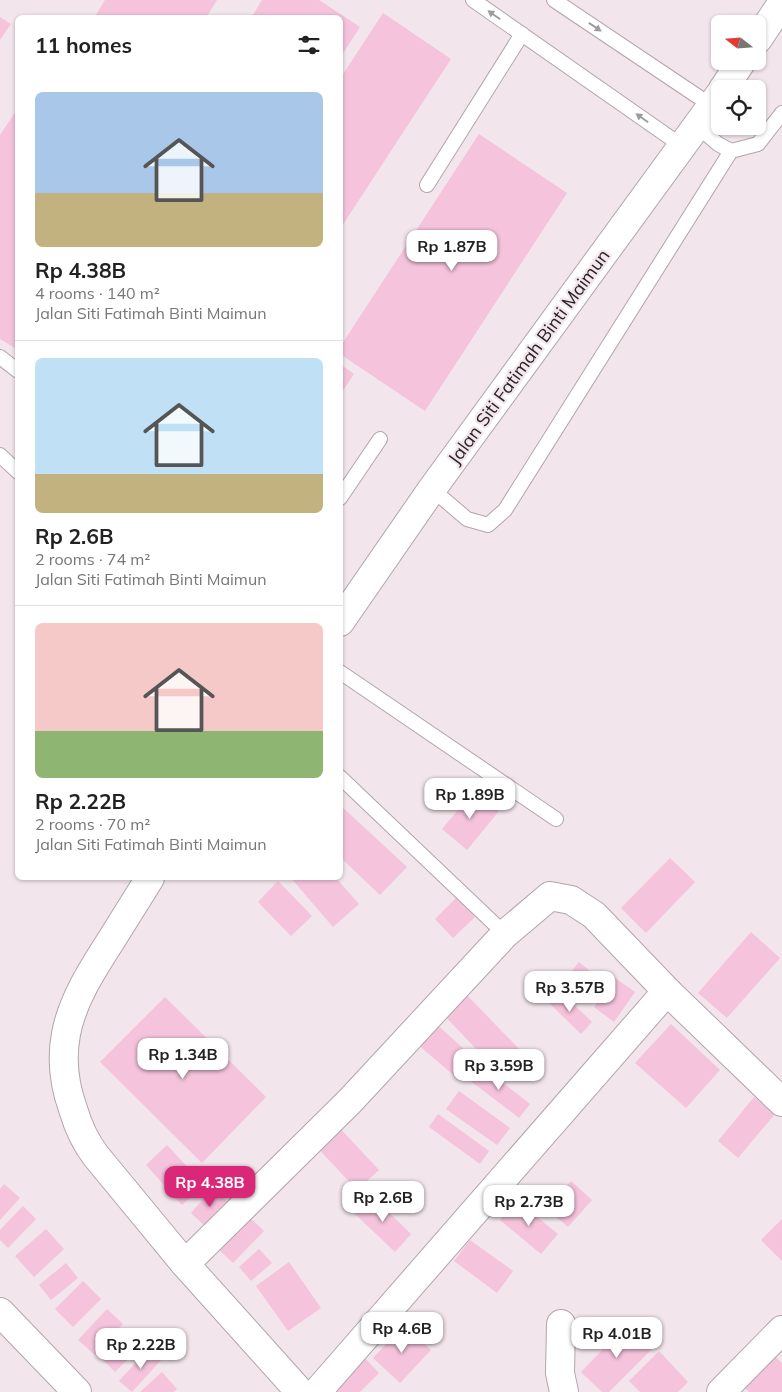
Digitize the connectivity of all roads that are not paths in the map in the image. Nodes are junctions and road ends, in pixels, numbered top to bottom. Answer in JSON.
{"nodes":[{"id":1,"x":473,"y":0,"type":"edge"},
{"id":2,"x":554,"y":0,"type":"edge"},
{"id":3,"x":782,"y":3,"type":"edge"},
{"id":4,"x":766,"y":27,"type":"edge"},
{"id":5,"x":522,"y":34,"type":"junction"},
{"id":6,"x":736,"y":70,"type":"edge"},
{"id":7,"x":707,"y":112,"type":"edge"},
{"id":8,"x":782,"y":113,"type":"edge"},
{"id":9,"x":731,"y":151,"type":"junction"},
{"id":10,"x":427,"y":185,"type":"dead end"},
{"id":11,"x":0,"y":357,"type":"edge"},
{"id":12,"x":15,"y":369,"type":"edge"},
{"id":13,"x":380,"y":439,"type":"dead end"},
{"id":14,"x":0,"y":455,"type":"edge"},
{"id":15,"x":15,"y":469,"type":"edge"},
{"id":16,"x":432,"y":489,"type":"junction"},
{"id":17,"x":343,"y":494,"type":"edge"},
{"id":18,"x":343,"y":618,"type":"edge"},
{"id":19,"x":343,"y":674,"type":"edge"},
{"id":20,"x":343,"y":779,"type":"edge"},
{"id":21,"x":556,"y":819,"type":"dead end"},
{"id":22,"x":149,"y":880,"type":"edge"},
{"id":23,"x":505,"y":934,"type":"junction"},
{"id":24,"x":667,"y":991,"type":"junction"},
{"id":25,"x":782,"y":1102,"type":"edge"},
{"id":26,"x":185,"y":1264,"type":"junction"},
{"id":27,"x":0,"y":1312,"type":"edge"},
{"id":28,"x":560,"y":1324,"type":"dead end"},
{"id":29,"x":782,"y":1331,"type":"edge"},
{"id":30,"x":77,"y":1392,"type":"edge"},
{"id":31,"x":300,"y":1392,"type":"edge"},
{"id":32,"x":317,"y":1392,"type":"edge"},
{"id":33,"x":564,"y":1392,"type":"edge"},
{"id":34,"x":720,"y":1392,"type":"edge"}],
"edges":[{"from":5,"to":1,"type":"lane","one_way":true},
{"from":2,"to":7,"type":"lane","one_way":true},
{"from":3,"to":4,"type":"street"},
{"from":7,"to":5,"type":"lane","one_way":true},
{"from":5,"to":10,"type":"lane"},
{"from":6,"to":7,"type":"street","name":"Jalan Siti Fatimah Binti Maimun"},
{"from":7,"to":9,"type":"lane"},
{"from":7,"to":16,"type":"street","name":"Jalan Siti Fatimah Binti Maimun"},
{"from":8,"to":9,"type":"lane"},
{"from":9,"to":16,"type":"lane"},
{"from":11,"to":12,"type":"lane"},
{"from":13,"to":17,"type":"lane"},
{"from":14,"to":15,"type":"lane"},
{"from":16,"to":18,"type":"street","name":"Jalan Siti Fatimah Binti Maimun"},
{"from":19,"to":21,"type":"lane"},
{"from":20,"to":23,"type":"lane"},
{"from":22,"to":26,"type":"street"},
{"from":23,"to":24,"type":"street"},
{"from":23,"to":26,"type":"street"},
{"from":24,"to":25,"type":"street"},
{"from":24,"to":32,"type":"street"},
{"from":26,"to":31,"type":"street"},
{"from":27,"to":30,"type":"street"},
{"from":28,"to":33,"type":"street"},
{"from":29,"to":34,"type":"street"}]}
